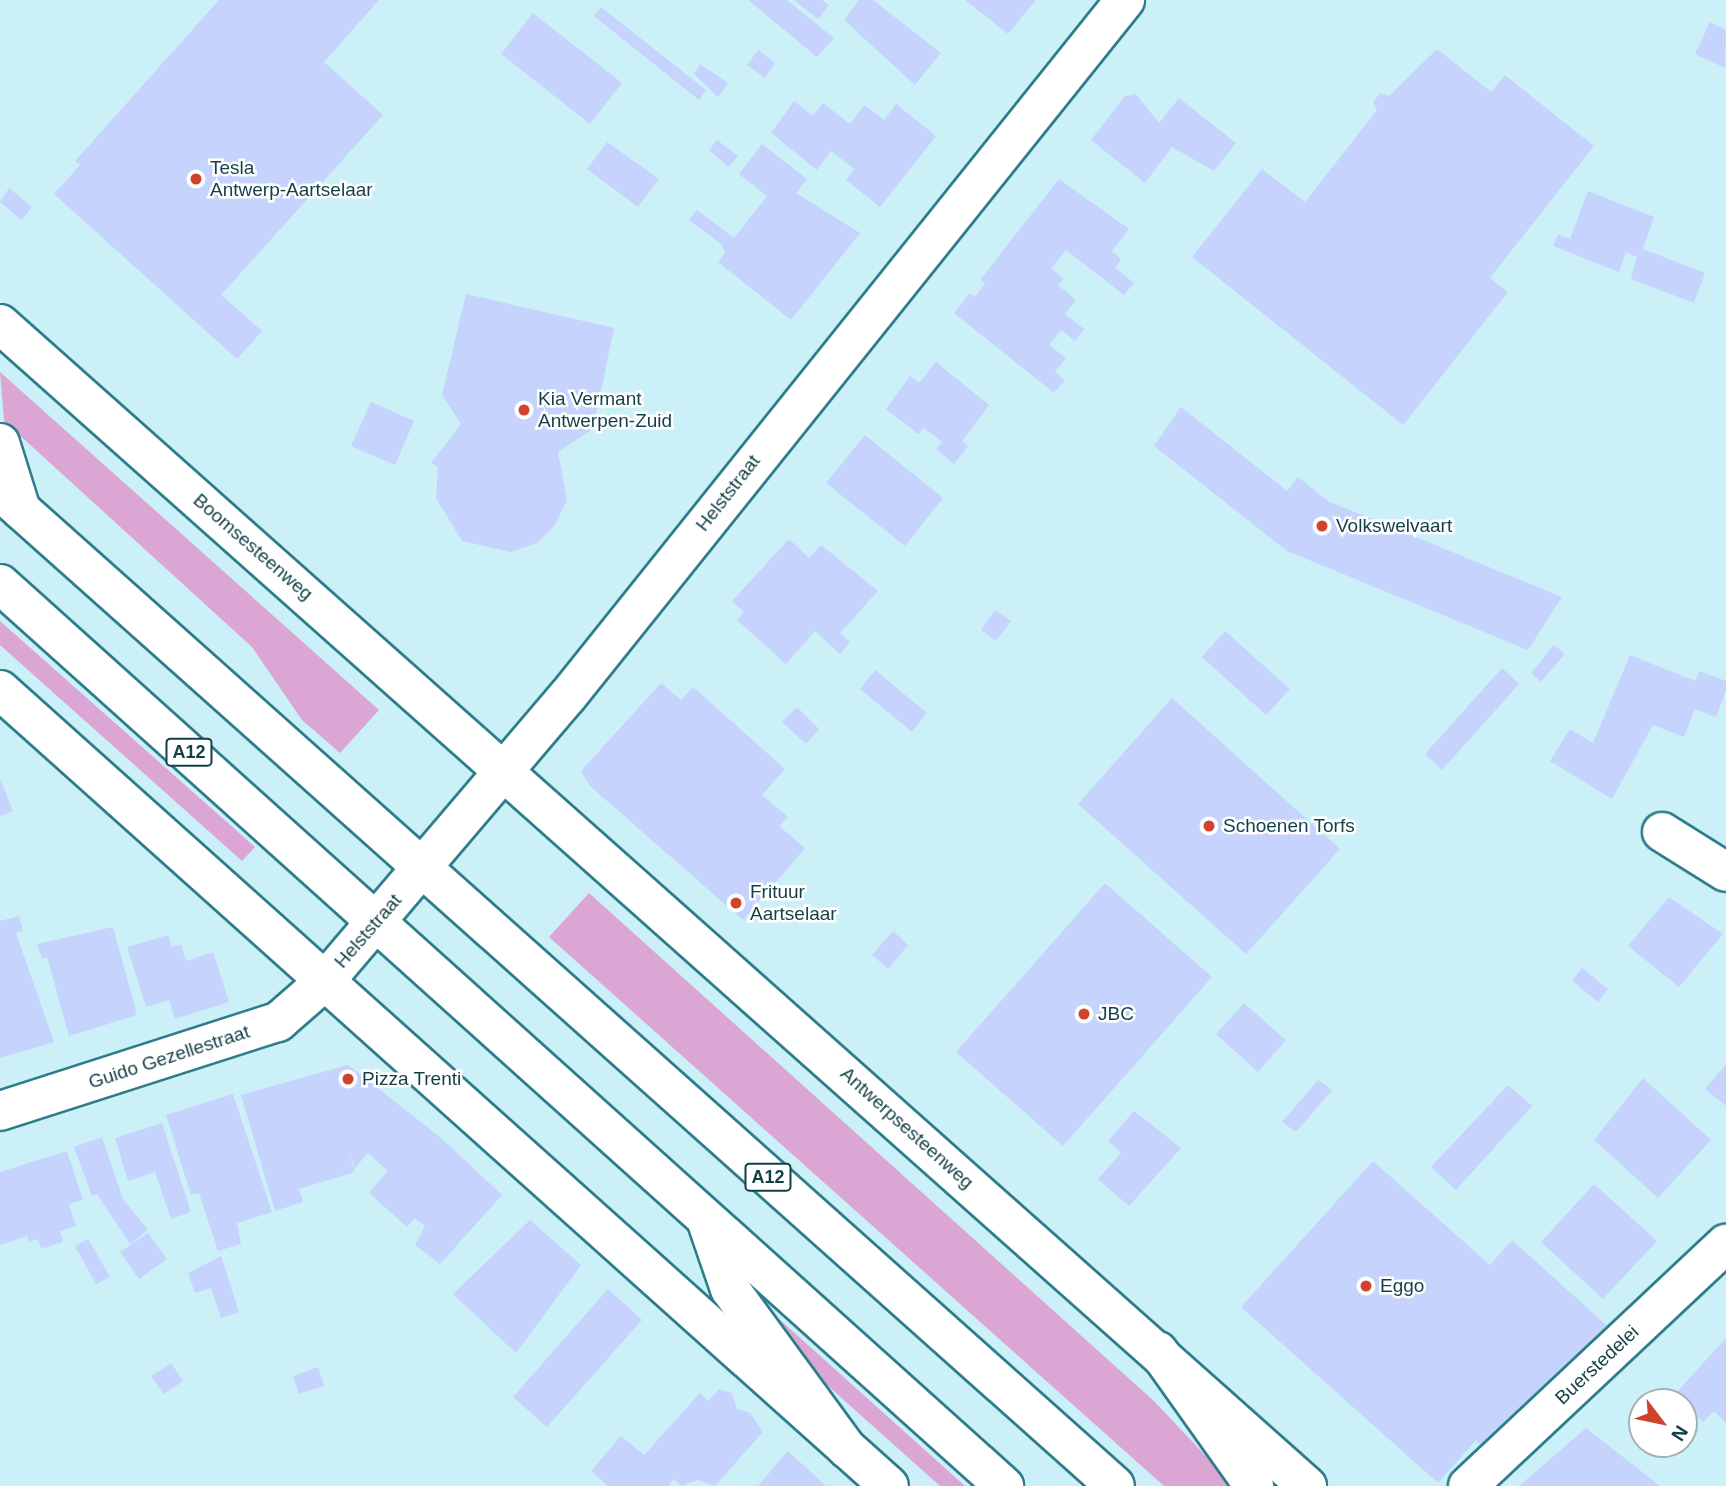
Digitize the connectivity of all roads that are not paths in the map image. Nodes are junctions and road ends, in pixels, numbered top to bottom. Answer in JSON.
{"nodes":[{"id":1,"x":1125,"y":0,"type":"edge"},
{"id":2,"x":0,"y":324,"type":"edge"},
{"id":3,"x":0,"y":443,"type":"edge"},
{"id":4,"x":10,"y":500,"type":"edge"},
{"id":5,"x":0,"y":584,"type":"edge"},
{"id":6,"x":0,"y":690,"type":"edge"},
{"id":7,"x":507,"y":771,"type":"junction"},
{"id":8,"x":1662,"y":832,"type":"dead end"},
{"id":9,"x":423,"y":866,"type":"junction"},
{"id":10,"x":1726,"y":872,"type":"edge"},
{"id":11,"x":377,"y":923,"type":"junction"},
{"id":12,"x":325,"y":981,"type":"junction"},
{"id":13,"x":0,"y":1111,"type":"edge"},
{"id":14,"x":706,"y":1220,"type":"junction"},
{"id":15,"x":1726,"y":1244,"type":"edge"},
{"id":16,"x":1158,"y":1351,"type":"junction"},
{"id":17,"x":847,"y":1449,"type":"junction"},
{"id":18,"x":889,"y":1486,"type":"edge"},
{"id":19,"x":1004,"y":1486,"type":"edge"},
{"id":20,"x":1115,"y":1486,"type":"edge"},
{"id":21,"x":1254,"y":1486,"type":"edge"},
{"id":22,"x":1307,"y":1486,"type":"edge"},
{"id":23,"x":1468,"y":1486,"type":"edge"}],
"edges":[{"from":1,"to":7,"type":"main road","name":"Helststraat"},
{"from":2,"to":7,"type":"main road","name":"Boomsesteenweg"},
{"from":3,"to":4,"type":"main road"},
{"from":4,"to":9,"type":"main road","number":"A12"},
{"from":5,"to":11,"type":"main road","number":"A12"},
{"from":6,"to":12,"type":"main road"},
{"from":7,"to":9,"type":"main road","name":"Helststraat"},
{"from":7,"to":16,"type":"main road","name":"Antwerpsesteenweg"},
{"from":8,"to":10,"type":"main road"},
{"from":9,"to":11,"type":"main road","name":"Helststraat"},
{"from":9,"to":20,"type":"main road","number":"A12"},
{"from":11,"to":12,"type":"main road","name":"Helststraat"},
{"from":11,"to":14,"type":"main road","number":"A12"},
{"from":12,"to":13,"type":"main road","name":"Guido Gezellestraat"},
{"from":12,"to":17,"type":"main road"},
{"from":14,"to":17,"type":"main road"},
{"from":14,"to":19,"type":"main road","number":"A12"},
{"from":15,"to":23,"type":"main road","name":"Buerstedelei"},
{"from":16,"to":21,"type":"main road"},
{"from":16,"to":22,"type":"main road","name":"Antwerpsesteenweg"},
{"from":17,"to":18,"type":"main road"}]}
